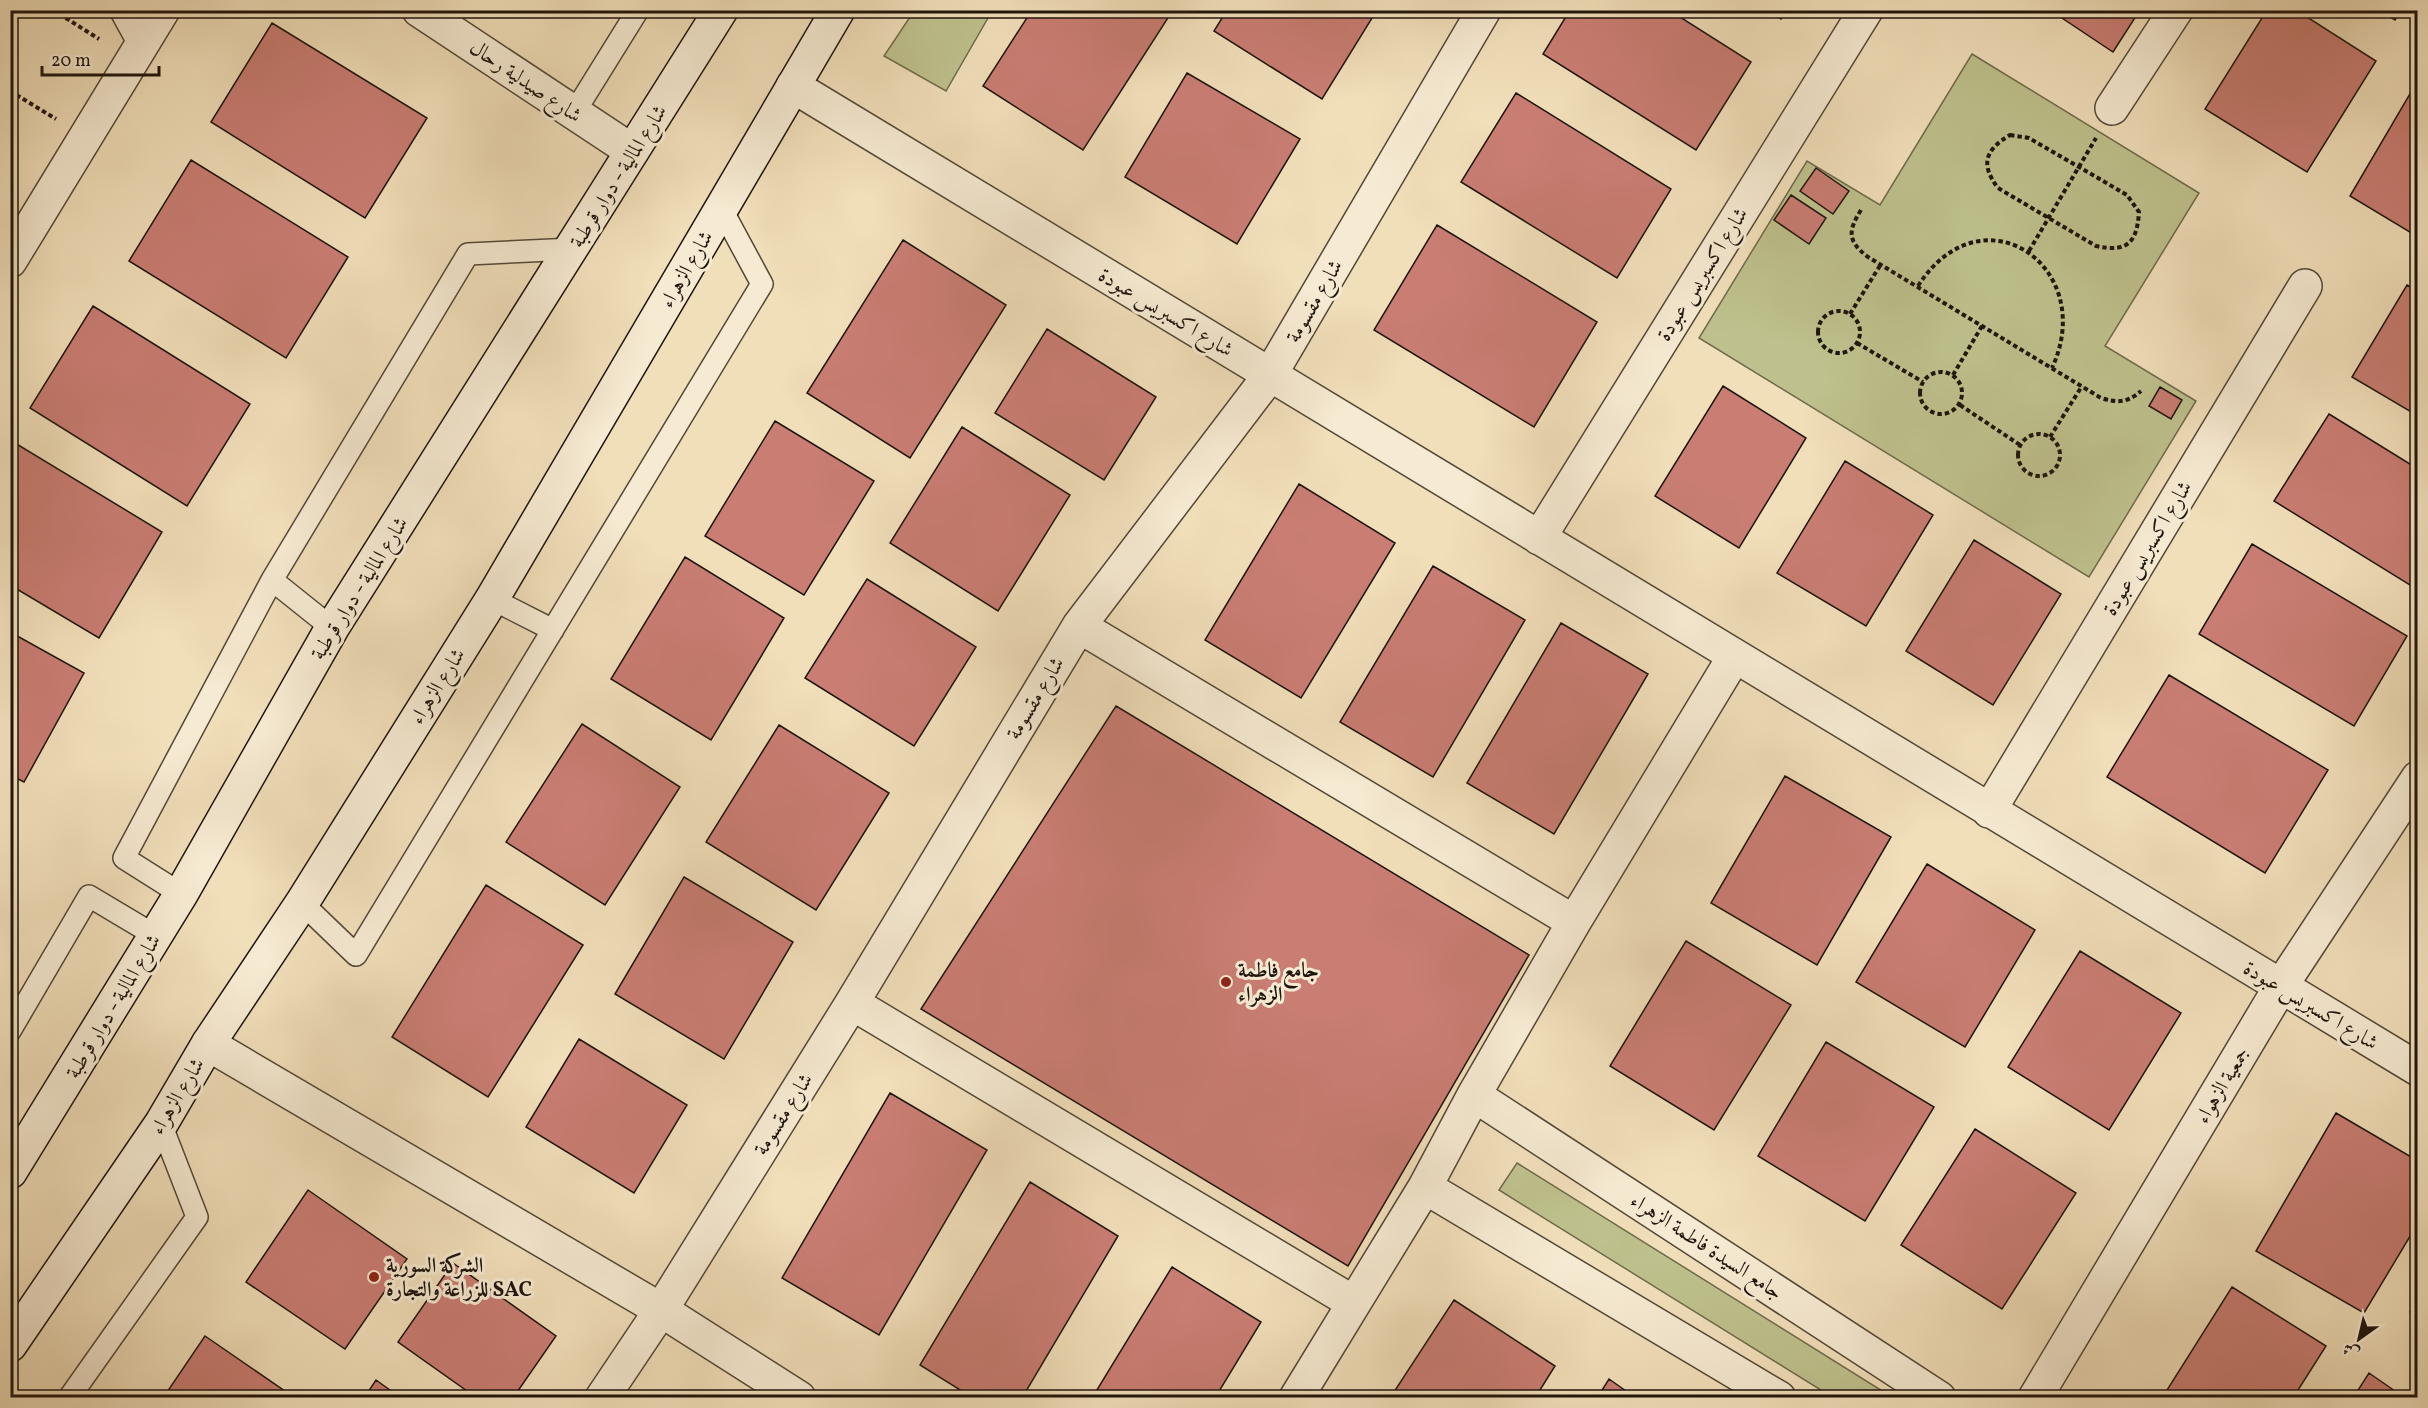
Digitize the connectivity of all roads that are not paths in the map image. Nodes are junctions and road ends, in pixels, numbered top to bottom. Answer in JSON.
{"nodes":[{"id":1,"x":127,"y":10,"type":"edge"},
{"id":2,"x":163,"y":10,"type":"edge"},
{"id":3,"x":419,"y":10,"type":"edge"},
{"id":4,"x":638,"y":10,"type":"edge"},
{"id":5,"x":721,"y":10,"type":"edge"},
{"id":6,"x":838,"y":10,"type":"edge"},
{"id":7,"x":1484,"y":10,"type":"edge"},
{"id":8,"x":1866,"y":10,"type":"edge"},
{"id":9,"x":2176,"y":10,"type":"edge"},
{"id":10,"x":139,"y":51,"type":"junction"},
{"id":11,"x":793,"y":86,"type":"junction"},
{"id":12,"x":2112,"y":108,"type":"road end"},
{"id":13,"x":574,"y":113,"type":"junction"},
{"id":14,"x":632,"y":152,"type":"junction"},
{"id":15,"x":721,"y":208,"type":"junction"},
{"id":16,"x":573,"y":249,"type":"junction"},
{"id":17,"x":10,"y":261,"type":"edge"},
{"id":18,"x":2305,"y":286,"type":"dead end"},
{"id":19,"x":1270,"y":375,"type":"junction"},
{"id":20,"x":1539,"y":538,"type":"junction"},
{"id":21,"x":272,"y":580,"type":"junction"},
{"id":22,"x":492,"y":598,"type":"junction"},
{"id":23,"x":1079,"y":626,"type":"junction"},
{"id":24,"x":332,"y":628,"type":"junction"},
{"id":25,"x":553,"y":630,"type":"junction"},
{"id":26,"x":1734,"y":657,"type":"junction"},
{"id":27,"x":2418,"y":778,"type":"edge"},
{"id":28,"x":1989,"y":811,"type":"junction"},
{"id":29,"x":181,"y":894,"type":"junction"},
{"id":30,"x":302,"y":903,"type":"junction"},
{"id":31,"x":1574,"y":922,"type":"junction"},
{"id":32,"x":156,"y":936,"type":"junction"},
{"id":33,"x":2281,"y":986,"type":"junction"},
{"id":34,"x":852,"y":1003,"type":"junction"},
{"id":35,"x":10,"y":1031,"type":"edge"},
{"id":36,"x":208,"y":1044,"type":"junction"},
{"id":37,"x":2418,"y":1069,"type":"edge"},
{"id":38,"x":1474,"y":1095,"type":"junction"},
{"id":39,"x":161,"y":1124,"type":"junction"},
{"id":40,"x":10,"y":1172,"type":"edge"},
{"id":41,"x":1425,"y":1186,"type":"junction"},
{"id":42,"x":1354,"y":1302,"type":"junction"},
{"id":43,"x":661,"y":1310,"type":"junction"},
{"id":44,"x":10,"y":1346,"type":"edge"},
{"id":45,"x":69,"y":1398,"type":"edge"},
{"id":46,"x":602,"y":1398,"type":"edge"},
{"id":47,"x":799,"y":1398,"type":"edge"},
{"id":48,"x":1296,"y":1398,"type":"edge"},
{"id":49,"x":1779,"y":1398,"type":"edge"},
{"id":50,"x":1940,"y":1398,"type":"edge"},
{"id":51,"x":2035,"y":1398,"type":"edge"}],
"edges":[{"from":1,"to":10,"type":"street"},
{"from":2,"to":10,"type":"street"},
{"from":3,"to":13,"type":"street","name":"شارع صيدلية رحال"},
{"from":4,"to":13,"type":"lane"},
{"from":5,"to":14,"type":"street","name":"شارع المالية - دوار قرطبة"},
{"from":6,"to":11,"type":"street","name":"شارع الزهراء"},
{"from":7,"to":19,"type":"street","name":"شارع مقسومة"},
{"from":8,"to":20,"type":"street","name":"شارع اكسبريس عبودة"},
{"from":9,"to":12,"type":"street"},
{"from":10,"to":17,"type":"street"},
{"from":11,"to":15,"type":"street","name":"شارع الزهراء"},
{"from":11,"to":19,"type":"street","name":"شارع اكسبريس عبودة"},
{"from":13,"to":14,"type":"street","name":"شارع صيدلية رحال"},
{"from":14,"to":16,"type":"street","name":"شارع المالية - دوار قرطبة"},
{"from":15,"to":22,"type":"street","name":"شارع الزهراء"},
{"from":15,"to":25,"type":"lane"},
{"from":16,"to":21,"type":"lane"},
{"from":16,"to":24,"type":"street","name":"شارع المالية - دوار قرطبة"},
{"from":18,"to":28,"type":"street","name":"شارع اكسبريس عبودة"},
{"from":19,"to":20,"type":"street","name":"شارع اكسبريس عبودة"},
{"from":19,"to":23,"type":"street","name":"شارع مقسومة"},
{"from":20,"to":26,"type":"street","name":"شارع اكسبريس عبودة"},
{"from":21,"to":24,"type":"lane"},
{"from":21,"to":29,"type":"lane"},
{"from":22,"to":25,"type":"lane"},
{"from":22,"to":30,"type":"street","name":"شارع الزهراء"},
{"from":23,"to":31,"type":"street"},
{"from":23,"to":34,"type":"street","name":"شارع مقسومة"},
{"from":24,"to":29,"type":"street","name":"شارع المالية - دوار قرطبة"},
{"from":25,"to":30,"type":"lane"},
{"from":26,"to":28,"type":"street","name":"شارع اكسبريس عبودة"},
{"from":26,"to":31,"type":"street"},
{"from":27,"to":33,"type":"street","name":"جمعية الزهواء"},
{"from":28,"to":33,"type":"street","name":"شارع اكسبريس عبودة"},
{"from":29,"to":32,"type":"street","name":"شارع المالية - دوار قرطبة"},
{"from":30,"to":36,"type":"street","name":"شارع الزهراء"},
{"from":31,"to":38,"type":"street"},
{"from":32,"to":35,"type":"lane"},
{"from":32,"to":40,"type":"street","name":"شارع المالية - دوار قرطبة"},
{"from":33,"to":37,"type":"street","name":"شارع اكسبريس عبودة"},
{"from":33,"to":51,"type":"street","name":"جمعية الزهواء"},
{"from":34,"to":42,"type":"street"},
{"from":34,"to":43,"type":"street","name":"شارع مقسومة"},
{"from":36,"to":39,"type":"street","name":"شارع الزهراء"},
{"from":36,"to":43,"type":"street"},
{"from":38,"to":41,"type":"street"},
{"from":38,"to":50,"type":"street","name":"جامع السيدة فاطمة الزهراء"},
{"from":39,"to":44,"type":"street","name":"شارع الزهراء"},
{"from":39,"to":45,"type":"lane"},
{"from":41,"to":42,"type":"street"},
{"from":41,"to":49,"type":"street"},
{"from":42,"to":48,"type":"street"},
{"from":43,"to":46,"type":"street","name":"شارع مقسومة"},
{"from":43,"to":47,"type":"street"}]}
